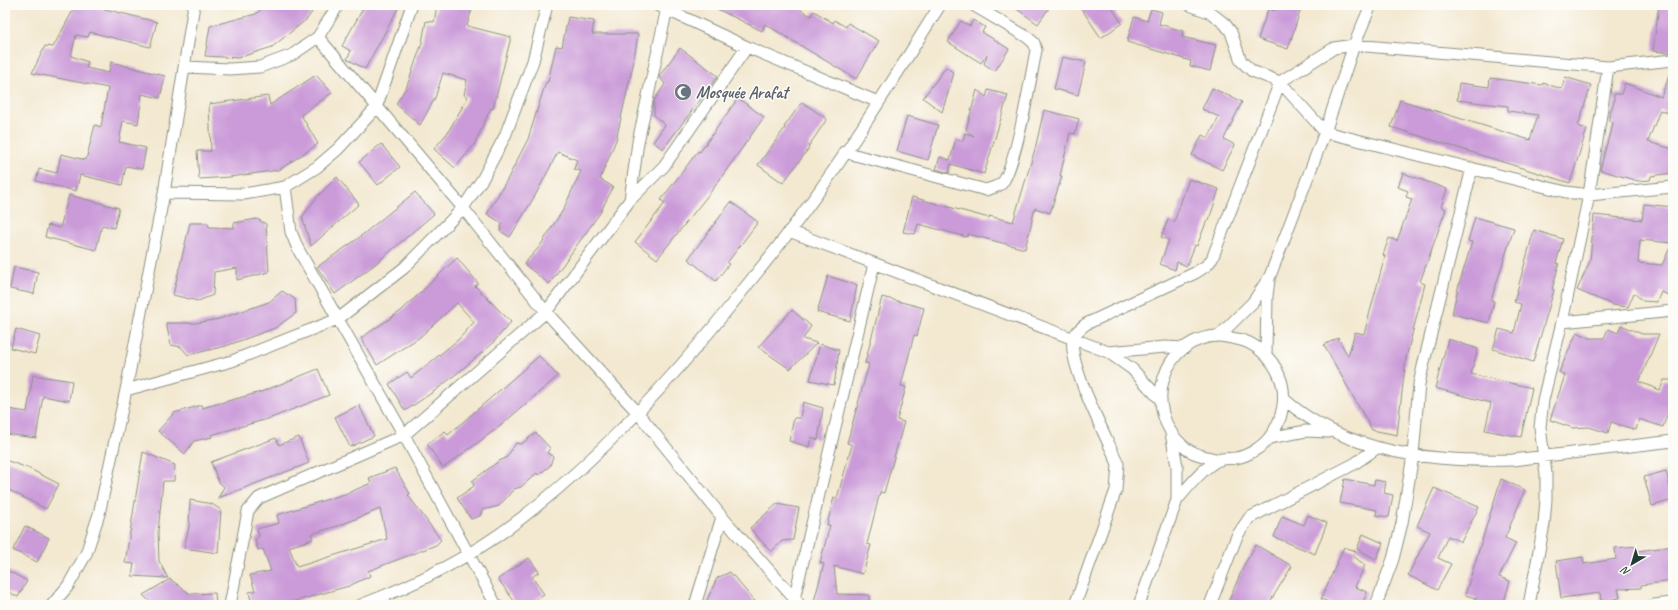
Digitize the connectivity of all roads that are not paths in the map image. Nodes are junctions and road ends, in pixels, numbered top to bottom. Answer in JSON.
{"nodes":[{"id":1,"x":194,"y":5,"type":"edge"},
{"id":2,"x":338,"y":5,"type":"edge"},
{"id":3,"x":412,"y":5,"type":"edge"},
{"id":4,"x":546,"y":5,"type":"edge"},
{"id":5,"x":940,"y":5,"type":"edge"},
{"id":6,"x":973,"y":5,"type":"edge"},
{"id":7,"x":1190,"y":5,"type":"edge"},
{"id":8,"x":1371,"y":5,"type":"edge"},
{"id":9,"x":662,"y":7,"type":"edge"},
{"id":10,"x":318,"y":37,"type":"junction"},
{"id":11,"x":1354,"y":45,"type":"junction"},
{"id":12,"x":747,"y":47,"type":"junction"},
{"id":13,"x":1673,"y":60,"type":"edge"},
{"id":14,"x":185,"y":67,"type":"junction"},
{"id":15,"x":1608,"y":67,"type":"junction"},
{"id":16,"x":1280,"y":82,"type":"junction"},
{"id":17,"x":878,"y":102,"type":"junction"},
{"id":18,"x":376,"y":108,"type":"junction"},
{"id":19,"x":1325,"y":132,"type":"junction"},
{"id":20,"x":844,"y":152,"type":"junction"},
{"id":21,"x":1472,"y":168,"type":"junction"},
{"id":22,"x":285,"y":187,"type":"junction"},
{"id":23,"x":1673,"y":187,"type":"edge"},
{"id":24,"x":164,"y":193,"type":"junction"},
{"id":25,"x":1588,"y":195,"type":"junction"},
{"id":26,"x":630,"y":200,"type":"junction"},
{"id":27,"x":462,"y":208,"type":"junction"},
{"id":28,"x":790,"y":231,"type":"junction"},
{"id":29,"x":874,"y":264,"type":"junction"},
{"id":30,"x":1270,"y":276,"type":"junction"},
{"id":31,"x":1673,"y":311,"type":"edge"},
{"id":32,"x":546,"y":312,"type":"junction"},
{"id":33,"x":338,"y":319,"type":"junction"},
{"id":34,"x":1562,"y":322,"type":"junction"},
{"id":35,"x":1219,"y":336,"type":"junction"},
{"id":36,"x":1073,"y":339,"type":"junction"},
{"id":37,"x":1185,"y":348,"type":"junction"},
{"id":38,"x":1108,"y":352,"type":"junction"},
{"id":39,"x":1266,"y":355,"type":"junction"},
{"id":40,"x":126,"y":390,"type":"junction"},
{"id":41,"x":1160,"y":399,"type":"junction"},
{"id":42,"x":1284,"y":399,"type":"junction"},
{"id":43,"x":638,"y":414,"type":"junction"},
{"id":44,"x":1332,"y":432,"type":"junction"},
{"id":45,"x":1171,"y":433,"type":"junction"},
{"id":46,"x":404,"y":435,"type":"junction"},
{"id":47,"x":1269,"y":438,"type":"junction"},
{"id":48,"x":1673,"y":441,"type":"edge"},
{"id":49,"x":1377,"y":448,"type":"junction"},
{"id":50,"x":1413,"y":455,"type":"junction"},
{"id":51,"x":1543,"y":456,"type":"junction"},
{"id":52,"x":1220,"y":460,"type":"junction"},
{"id":53,"x":1177,"y":500,"type":"junction"},
{"id":54,"x":722,"y":517,"type":"junction"},
{"id":55,"x":470,"y":554,"type":"junction"},
{"id":56,"x":797,"y":602,"type":"edge"},
{"id":57,"x":1673,"y":603,"type":"edge"},
{"id":58,"x":52,"y":605,"type":"edge"},
{"id":59,"x":230,"y":605,"type":"edge"},
{"id":60,"x":361,"y":605,"type":"edge"},
{"id":61,"x":496,"y":605,"type":"edge"},
{"id":62,"x":695,"y":605,"type":"edge"},
{"id":63,"x":1075,"y":605,"type":"edge"},
{"id":64,"x":1139,"y":605,"type":"edge"},
{"id":65,"x":1210,"y":605,"type":"edge"},
{"id":66,"x":1376,"y":605,"type":"edge"},
{"id":67,"x":1529,"y":605,"type":"edge"},
{"id":68,"x":1654,"y":605,"type":"edge"}],
"edges":[{"from":1,"to":14,"type":"street"},
{"from":2,"to":10,"type":"street"},
{"from":3,"to":18,"type":"street"},
{"from":4,"to":27,"type":"street"},
{"from":5,"to":17,"type":"street"},
{"from":6,"to":20,"type":"street"},
{"from":7,"to":16,"type":"street"},
{"from":8,"to":11,"type":"street"},
{"from":9,"to":12,"type":"street"},
{"from":9,"to":26,"type":"street"},
{"from":10,"to":14,"type":"street"},
{"from":10,"to":18,"type":"street"},
{"from":11,"to":15,"type":"street"},
{"from":11,"to":16,"type":"street"},
{"from":11,"to":19,"type":"street"},
{"from":12,"to":17,"type":"street"},
{"from":12,"to":26,"type":"street"},
{"from":13,"to":15,"type":"street"},
{"from":14,"to":24,"type":"street"},
{"from":15,"to":25,"type":"street"},
{"from":16,"to":19,"type":"street"},
{"from":16,"to":36,"type":"street"},
{"from":17,"to":20,"type":"street"},
{"from":18,"to":22,"type":"street"},
{"from":18,"to":27,"type":"street"},
{"from":19,"to":21,"type":"street"},
{"from":19,"to":30,"type":"street"},
{"from":20,"to":28,"type":"street"},
{"from":21,"to":25,"type":"street"},
{"from":21,"to":50,"type":"street"},
{"from":22,"to":24,"type":"street"},
{"from":22,"to":33,"type":"street"},
{"from":23,"to":25,"type":"street"},
{"from":24,"to":40,"type":"street"},
{"from":25,"to":34,"type":"street"},
{"from":26,"to":32,"type":"street"},
{"from":27,"to":32,"type":"street"},
{"from":27,"to":33,"type":"street"},
{"from":28,"to":29,"type":"street"},
{"from":28,"to":43,"type":"street"},
{"from":29,"to":36,"type":"street"},
{"from":29,"to":56,"type":"street"},
{"from":30,"to":35,"type":"street"},
{"from":30,"to":39,"type":"street"},
{"from":31,"to":34,"type":"street"},
{"from":32,"to":43,"type":"street"},
{"from":32,"to":46,"type":"street"},
{"from":33,"to":40,"type":"street"},
{"from":33,"to":46,"type":"street"},
{"from":34,"to":51,"type":"street"},
{"from":35,"to":37,"type":"street"},
{"from":35,"to":39,"type":"street"},
{"from":36,"to":38,"type":"street"},
{"from":36,"to":63,"type":"street"},
{"from":37,"to":38,"type":"street"},
{"from":37,"to":41,"type":"street"},
{"from":38,"to":41,"type":"street"},
{"from":39,"to":42,"type":"street"},
{"from":40,"to":58,"type":"street"},
{"from":41,"to":45,"type":"street"},
{"from":42,"to":44,"type":"street"},
{"from":42,"to":47,"type":"street"},
{"from":43,"to":54,"type":"street"},
{"from":43,"to":55,"type":"street"},
{"from":44,"to":47,"type":"street"},
{"from":44,"to":49,"type":"street"},
{"from":45,"to":52,"type":"street"},
{"from":45,"to":53,"type":"street"},
{"from":46,"to":55,"type":"street"},
{"from":46,"to":59,"type":"street"},
{"from":47,"to":52,"type":"street"},
{"from":48,"to":51,"type":"street"},
{"from":49,"to":50,"type":"street"},
{"from":49,"to":65,"type":"street"},
{"from":50,"to":51,"type":"street"},
{"from":50,"to":66,"type":"street"},
{"from":51,"to":67,"type":"street"},
{"from":52,"to":53,"type":"street"},
{"from":53,"to":64,"type":"street"},
{"from":54,"to":56,"type":"street"},
{"from":54,"to":62,"type":"street"},
{"from":55,"to":60,"type":"street"},
{"from":55,"to":61,"type":"street"},
{"from":57,"to":68,"type":"street"}]}
